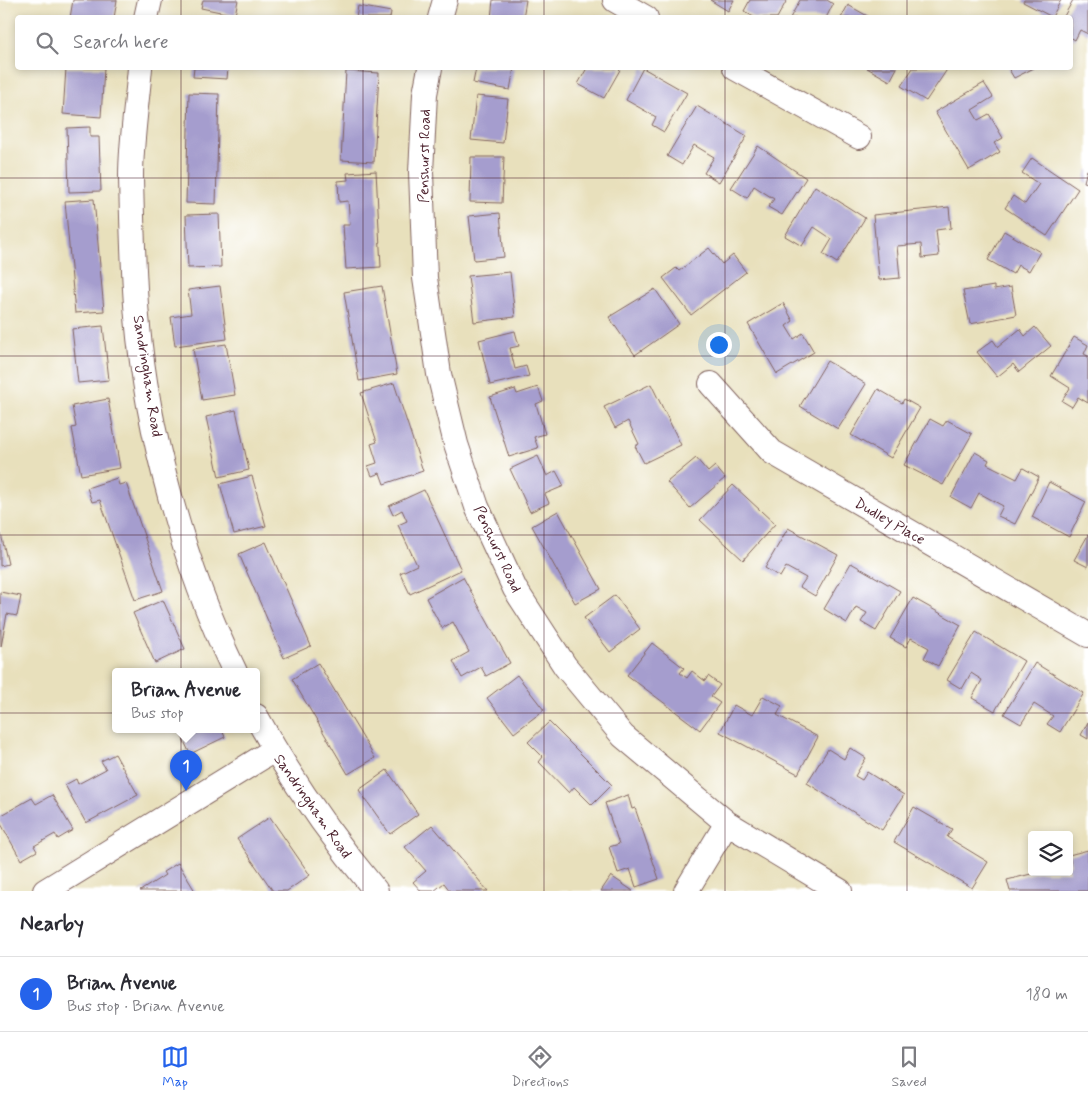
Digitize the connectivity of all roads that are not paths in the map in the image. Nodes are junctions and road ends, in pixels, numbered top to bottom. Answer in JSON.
{"nodes":[{"id":1,"x":150,"y":0,"type":"edge"},
{"id":2,"x":445,"y":0,"type":"edge"},
{"id":3,"x":615,"y":0,"type":"edge"},
{"id":4,"x":147,"y":15,"type":"edge"},
{"id":5,"x":441,"y":15,"type":"edge"},
{"id":6,"x":641,"y":15,"type":"edge"},
{"id":7,"x":140,"y":70,"type":"edge"},
{"id":8,"x":430,"y":70,"type":"edge"},
{"id":9,"x":739,"y":70,"type":"edge"},
{"id":10,"x":859,"y":137,"type":"dead end"},
{"id":11,"x":711,"y":384,"type":"dead end"},
{"id":12,"x":1088,"y":635,"type":"edge"},
{"id":13,"x":233,"y":668,"type":"edge"},
{"id":14,"x":260,"y":724,"type":"edge"},
{"id":15,"x":274,"y":750,"type":"junction"},
{"id":16,"x":727,"y":823,"type":"junction"},
{"id":17,"x":45,"y":891,"type":"edge"},
{"id":18,"x":376,"y":891,"type":"edge"},
{"id":19,"x":686,"y":891,"type":"edge"},
{"id":20,"x":840,"y":891,"type":"edge"}],
"edges":[{"from":1,"to":4,"type":"street"},
{"from":2,"to":5,"type":"street"},
{"from":3,"to":6,"type":"street"},
{"from":7,"to":13,"type":"street","name":"Sandringham Road"},
{"from":8,"to":16,"type":"street","name":"Penshurst Road"},
{"from":9,"to":10,"type":"street"},
{"from":11,"to":12,"type":"street","name":"Dudley Place"},
{"from":14,"to":15,"type":"street","name":"Sandringham Road"},
{"from":15,"to":17,"type":"street"},
{"from":15,"to":18,"type":"street","name":"Sandringham Road"},
{"from":16,"to":19,"type":"street"},
{"from":16,"to":20,"type":"street","name":"Penshurst Road"}]}
